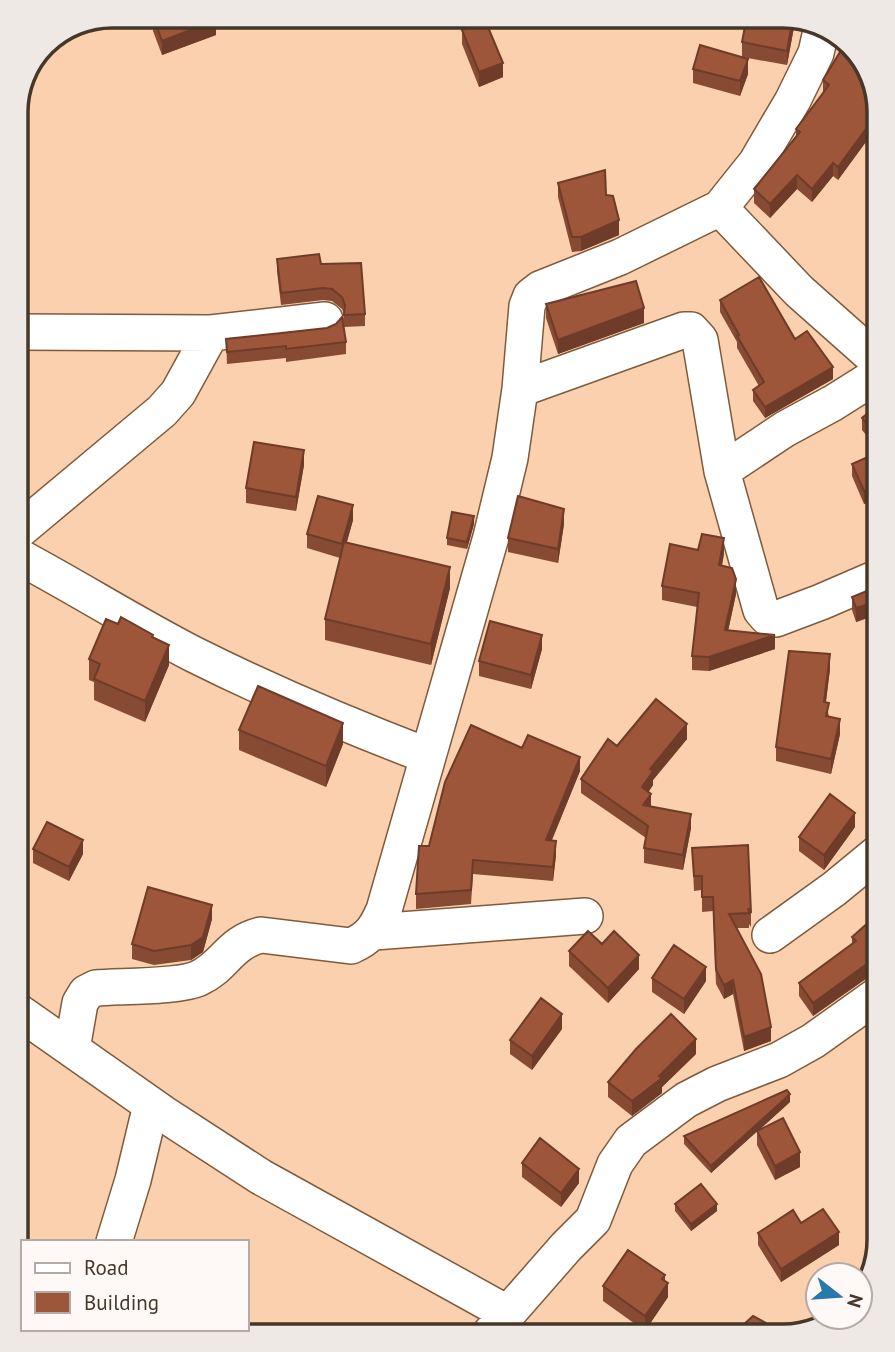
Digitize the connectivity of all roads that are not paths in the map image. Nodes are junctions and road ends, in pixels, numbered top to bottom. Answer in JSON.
{"nodes":[{"id":1,"x":820,"y":36,"type":"edge"},
{"id":2,"x":720,"y":208,"type":"junction"},
{"id":3,"x":325,"y":320,"type":"dead end"},
{"id":4,"x":28,"y":332,"type":"edge"},
{"id":5,"x":211,"y":333,"type":"junction"},
{"id":6,"x":867,"y":351,"type":"edge"},
{"id":7,"x":867,"y":382,"type":"edge"},
{"id":8,"x":520,"y":389,"type":"junction"},
{"id":9,"x":722,"y":471,"type":"junction"},
{"id":10,"x":28,"y":523,"type":"edge"},
{"id":11,"x":28,"y":561,"type":"edge"},
{"id":12,"x":867,"y":582,"type":"edge"},
{"id":13,"x":428,"y":756,"type":"junction"},
{"id":14,"x":867,"y":862,"type":"edge"},
{"id":15,"x":586,"y":916,"type":"dead end"},
{"id":16,"x":374,"y":932,"type":"junction"},
{"id":17,"x":770,"y":935,"type":"dead end"},
{"id":18,"x":867,"y":1003,"type":"edge"},
{"id":19,"x":28,"y":1018,"type":"edge"},
{"id":20,"x":72,"y":1049,"type":"junction"},
{"id":21,"x":151,"y":1105,"type":"junction"},
{"id":22,"x":115,"y":1240,"type":"edge"},
{"id":23,"x":498,"y":1324,"type":"edge"}],
"edges":[{"from":1,"to":2,"type":"street"},
{"from":2,"to":6,"type":"street"},
{"from":2,"to":8,"type":"street"},
{"from":3,"to":5,"type":"street"},
{"from":4,"to":5,"type":"street"},
{"from":5,"to":10,"type":"street"},
{"from":7,"to":9,"type":"street"},
{"from":8,"to":9,"type":"street"},
{"from":8,"to":13,"type":"street"},
{"from":9,"to":12,"type":"street"},
{"from":11,"to":13,"type":"street"},
{"from":13,"to":16,"type":"street"},
{"from":14,"to":17,"type":"street"},
{"from":15,"to":16,"type":"street"},
{"from":16,"to":20,"type":"street"},
{"from":18,"to":23,"type":"street"},
{"from":19,"to":20,"type":"street"},
{"from":20,"to":21,"type":"street"},
{"from":21,"to":22,"type":"street"},
{"from":21,"to":23,"type":"street"}]}
